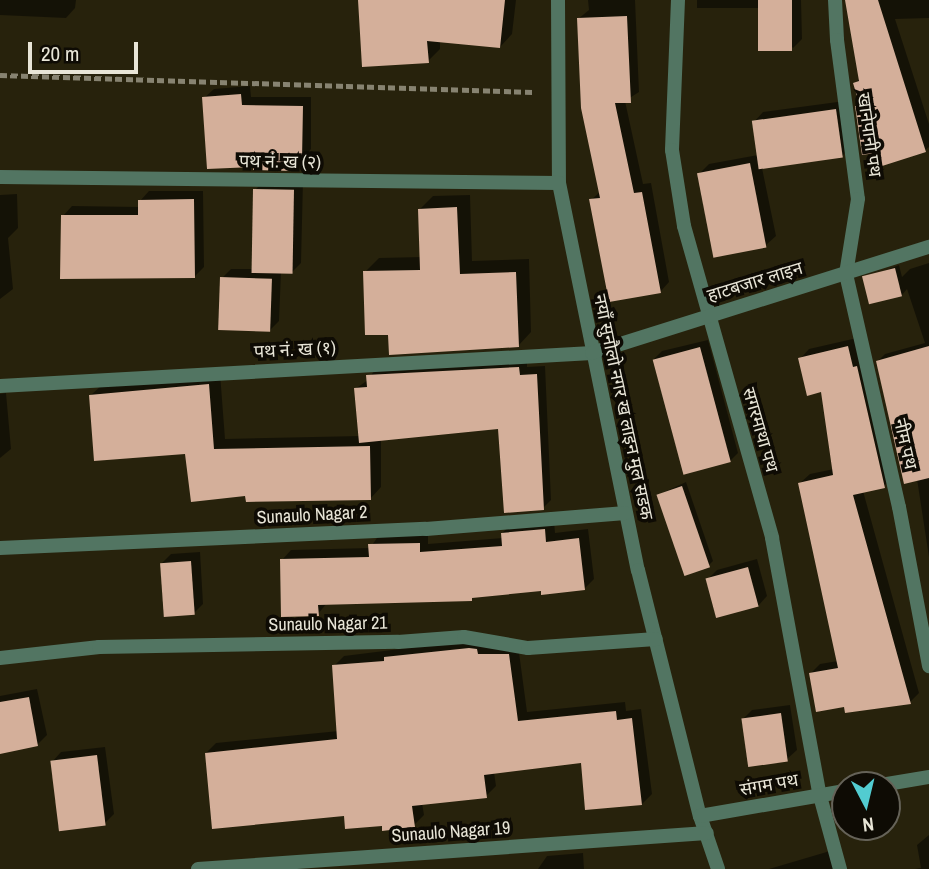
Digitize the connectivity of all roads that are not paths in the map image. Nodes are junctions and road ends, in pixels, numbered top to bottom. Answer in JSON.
{"nodes":[{"id":1,"x":558,"y":0,"type":"edge"},
{"id":2,"x":678,"y":0,"type":"edge"},
{"id":3,"x":835,"y":0,"type":"edge"},
{"id":4,"x":0,"y":177,"type":"edge"},
{"id":5,"x":559,"y":183,"type":"junction"},
{"id":6,"x":929,"y":247,"type":"edge"},
{"id":7,"x":845,"y":274,"type":"junction"},
{"id":8,"x":707,"y":316,"type":"junction"},
{"id":9,"x":592,"y":353,"type":"junction"},
{"id":10,"x":0,"y":386,"type":"edge"},
{"id":11,"x":625,"y":513,"type":"junction"},
{"id":12,"x":0,"y":548,"type":"edge"},
{"id":13,"x":656,"y":639,"type":"junction"},
{"id":14,"x":0,"y":658,"type":"edge"},
{"id":15,"x":929,"y":666,"type":"edge"},
{"id":16,"x":929,"y":777,"type":"edge"},
{"id":17,"x":901,"y":782,"type":"edge"},
{"id":18,"x":831,"y":794,"type":"edge"},
{"id":19,"x":820,"y":796,"type":"junction"},
{"id":20,"x":700,"y":816,"type":"junction"},
{"id":21,"x":707,"y":833,"type":"junction"},
{"id":22,"x":198,"y":869,"type":"edge"},
{"id":23,"x":718,"y":869,"type":"edge"},
{"id":24,"x":840,"y":869,"type":"edge"}],
"edges":[{"from":1,"to":5,"type":"street","name":"नयाँ सुनौलो नगर ख लाइन मुल सडक"},
{"from":2,"to":8,"type":"street","name":"सगरमाथा पथ"},
{"from":3,"to":7,"type":"street","name":"खानेपानी पथ"},
{"from":4,"to":5,"type":"street","name":"पथ नं. ख (२)"},
{"from":5,"to":9,"type":"street","name":"नयाँ सुनौलो नगर ख लाइन मुल सडक"},
{"from":6,"to":7,"type":"street","name":"हाटबजार लाइन"},
{"from":7,"to":8,"type":"street","name":"हाटबजार लाइन"},
{"from":7,"to":15,"type":"street","name":"नीम पथ"},
{"from":8,"to":9,"type":"street","name":"हाटबजार लाइन"},
{"from":8,"to":19,"type":"street","name":"सगरमाथा पथ"},
{"from":9,"to":10,"type":"street","name":"पथ नं. ख (१)"},
{"from":9,"to":11,"type":"street","name":"नयाँ सुनौलो नगर ख लाइन मुल सडक"},
{"from":11,"to":12,"type":"street","name":"Sunaulo Nagar 2"},
{"from":11,"to":13,"type":"street","name":"नयाँ सुनौलो नगर ख लाइन मुल सडक"},
{"from":13,"to":14,"type":"street","name":"Sunaulo Nagar 21"},
{"from":13,"to":20,"type":"street","name":"नयाँ सुनौलो नगर ख लाइन मुल सडक"},
{"from":16,"to":17,"type":"street"},
{"from":18,"to":19,"type":"street","name":"संगम पथ"},
{"from":19,"to":20,"type":"street","name":"संगम पथ"},
{"from":19,"to":24,"type":"street","name":"सगरमाथा पथ"},
{"from":20,"to":21,"type":"street","name":"नयाँ सुनौलो नगर ख लाइन मुल सडक"},
{"from":21,"to":22,"type":"street","name":"Sunaulo Nagar 19"},
{"from":21,"to":23,"type":"street","name":"नयाँ सुनौलो नगर ख लाइन मुल सडक"}]}
